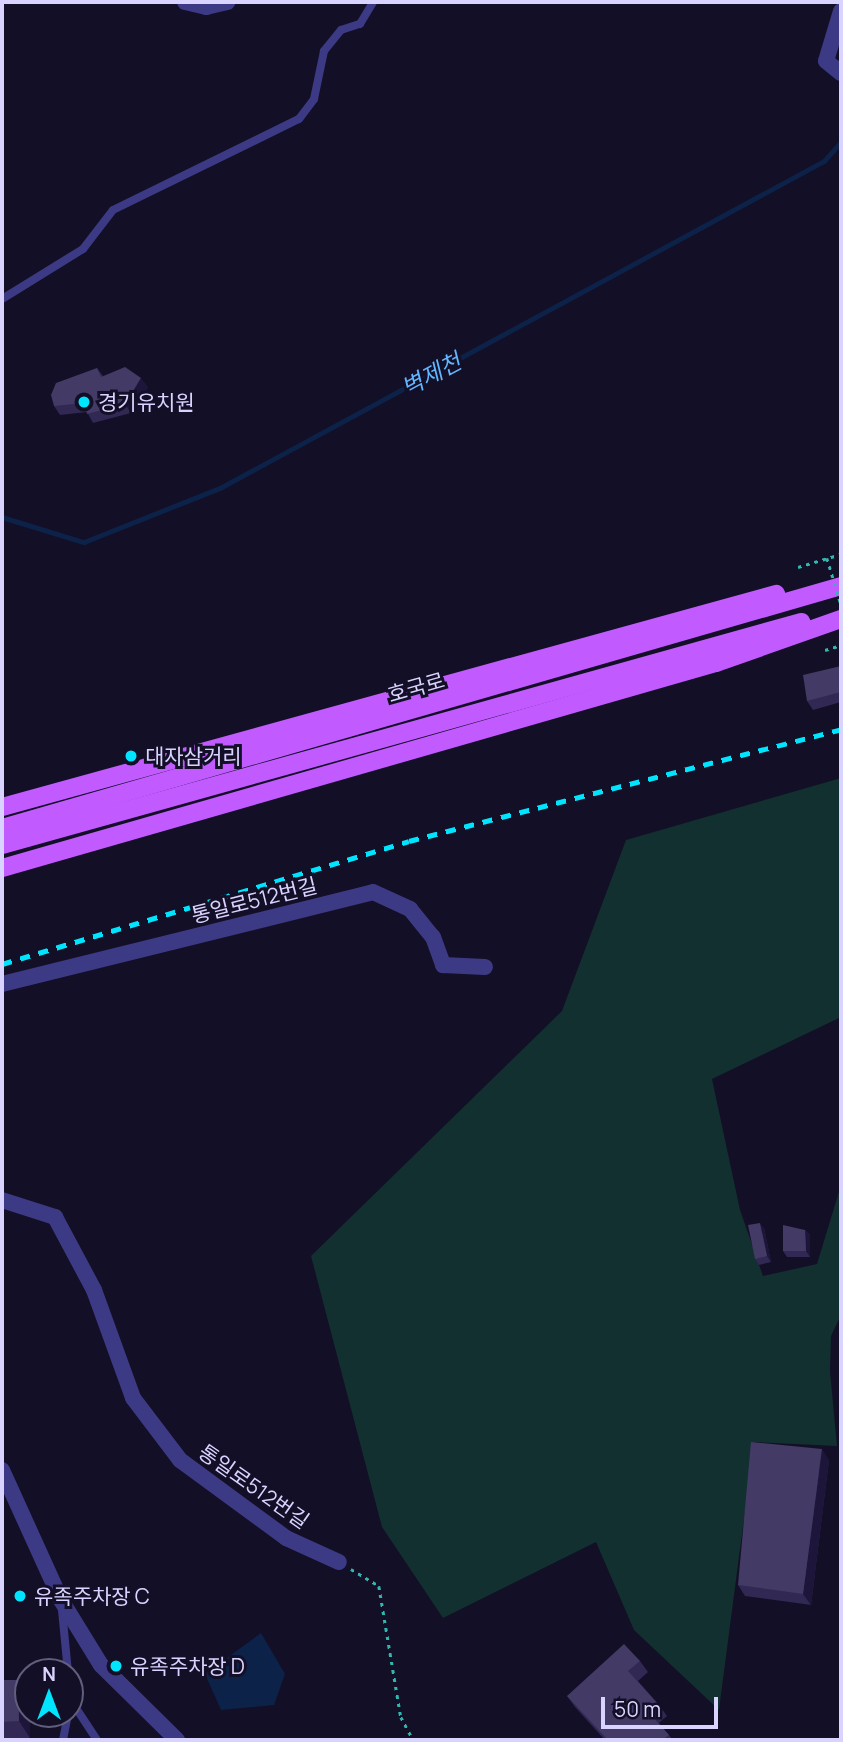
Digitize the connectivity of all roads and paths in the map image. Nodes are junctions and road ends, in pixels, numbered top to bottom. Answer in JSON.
{"nodes":[{"id":1,"x":184,"y":2,"type":"edge"},
{"id":2,"x":227,"y":2,"type":"edge"},
{"id":3,"x":373,"y":2,"type":"edge"},
{"id":4,"x":841,"y":11,"type":"edge"},
{"id":5,"x":841,"y":73,"type":"edge"},
{"id":6,"x":2,"y":299,"type":"edge"},
{"id":7,"x":841,"y":554,"type":"edge"},
{"id":8,"x":827,"y":558,"type":"junction"},
{"id":9,"x":798,"y":567,"type":"dead end"},
{"id":10,"x":841,"y":580,"type":"edge"},
{"id":11,"x":841,"y":586,"type":"edge"},
{"id":12,"x":841,"y":604,"type":"edge"},
{"id":13,"x":841,"y":611,"type":"edge"},
{"id":14,"x":841,"y":619,"type":"edge"},
{"id":15,"x":841,"y":645,"type":"edge"},
{"id":16,"x":825,"y":650,"type":"dead end"},
{"id":17,"x":2,"y":807,"type":"edge"},
{"id":18,"x":2,"y":828,"type":"edge"},
{"id":19,"x":2,"y":845,"type":"edge"},
{"id":20,"x":2,"y":868,"type":"edge"},
{"id":21,"x":485,"y":967,"type":"dead end"},
{"id":22,"x":2,"y":984,"type":"edge"},
{"id":23,"x":2,"y":1200,"type":"edge"},
{"id":24,"x":2,"y":1470,"type":"edge"},
{"id":25,"x":339,"y":1562,"type":"joint"},
{"id":26,"x":61,"y":1600,"type":"junction"},
{"id":27,"x":67,"y":1658,"type":"edge"},
{"id":28,"x":84,"y":1720,"type":"edge"},
{"id":29,"x":97,"y":1740,"type":"edge"},
{"id":30,"x":177,"y":1740,"type":"edge"},
{"id":31,"x":413,"y":1740,"type":"edge"}],
"edges":[{"from":1,"to":2,"type":"street"},
{"from":3,"to":6,"type":"lane"},
{"from":4,"to":5,"type":"street"},
{"from":7,"to":8,"type":"path"},
{"from":8,"to":9,"type":"path"},
{"from":8,"to":12,"type":"path","bridge":true},
{"from":10,"to":17,"type":"main road"},
{"from":11,"to":18,"type":"main road","name":"호국로"},
{"from":13,"to":19,"type":"main road","name":"호국로"},
{"from":14,"to":20,"type":"main road"},
{"from":15,"to":16,"type":"path"},
{"from":21,"to":22,"type":"street","name":"통일로512번길"},
{"from":23,"to":25,"type":"street","name":"통일로512번길"},
{"from":24,"to":26,"type":"street"},
{"from":25,"to":31,"type":"path"},
{"from":26,"to":27,"type":"lane"},
{"from":26,"to":30,"type":"street"},
{"from":28,"to":29,"type":"lane"}]}
